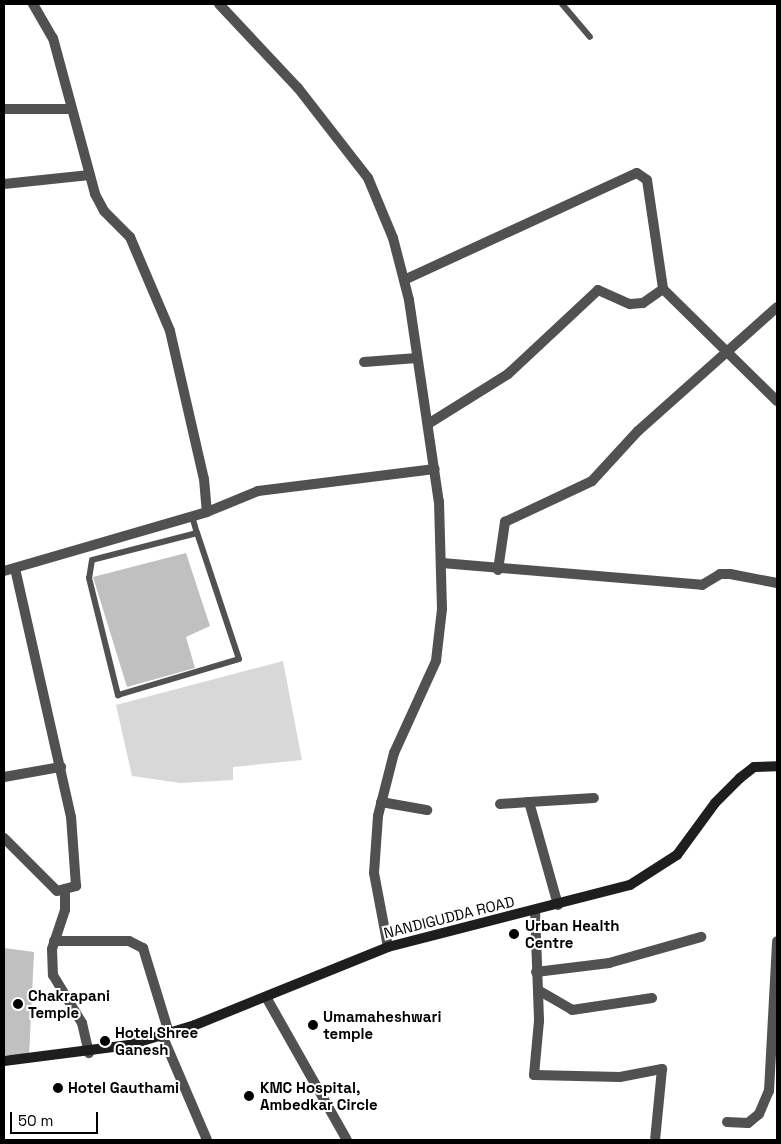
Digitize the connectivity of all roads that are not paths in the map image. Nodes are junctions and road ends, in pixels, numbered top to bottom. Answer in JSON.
{"nodes":[{"id":1,"x":33,"y":4,"type":"edge"},
{"id":2,"x":219,"y":4,"type":"edge"},
{"id":3,"x":562,"y":4,"type":"edge"},
{"id":4,"x":590,"y":37,"type":"dead end"},
{"id":5,"x":4,"y":109,"type":"edge"},
{"id":6,"x":71,"y":109,"type":"junction"},
{"id":7,"x":90,"y":175,"type":"junction"},
{"id":8,"x":4,"y":184,"type":"edge"},
{"id":9,"x":404,"y":280,"type":"junction"},
{"id":10,"x":663,"y":289,"type":"junction"},
{"id":11,"x":777,"y":307,"type":"edge"},
{"id":12,"x":726,"y":355,"type":"junction"},
{"id":13,"x":417,"y":358,"type":"junction"},
{"id":14,"x":364,"y":362,"type":"dead end"},
{"id":15,"x":777,"y":401,"type":"edge"},
{"id":16,"x":428,"y":424,"type":"junction"},
{"id":17,"x":435,"y":469,"type":"junction"},
{"id":18,"x":207,"y":512,"type":"junction"},
{"id":19,"x":192,"y":516,"type":"junction"},
{"id":20,"x":196,"y":533,"type":"junction"},
{"id":21,"x":442,"y":563,"type":"junction"},
{"id":22,"x":15,"y":569,"type":"junction"},
{"id":23,"x":498,"y":570,"type":"junction"},
{"id":24,"x":4,"y":571,"type":"edge"},
{"id":25,"x":777,"y":584,"type":"edge"},
{"id":26,"x":777,"y":766,"type":"edge"},
{"id":27,"x":61,"y":767,"type":"junction"},
{"id":28,"x":4,"y":777,"type":"edge"},
{"id":29,"x":594,"y":798,"type":"dead end"},
{"id":30,"x":381,"y":802,"type":"junction"},
{"id":31,"x":529,"y":802,"type":"junction"},
{"id":32,"x":500,"y":804,"type":"dead end"},
{"id":33,"x":427,"y":810,"type":"dead end"},
{"id":34,"x":4,"y":838,"type":"edge"},
{"id":35,"x":65,"y":889,"type":"junction"},
{"id":36,"x":558,"y":905,"type":"junction"},
{"id":37,"x":535,"y":910,"type":"junction"},
{"id":38,"x":700,"y":937,"type":"dead end"},
{"id":39,"x":777,"y":941,"type":"edge"},
{"id":40,"x":54,"y":942,"type":"junction"},
{"id":41,"x":388,"y":946,"type":"junction"},
{"id":42,"x":536,"y":972,"type":"junction"},
{"id":43,"x":538,"y":990,"type":"junction"},
{"id":44,"x":266,"y":998,"type":"junction"},
{"id":45,"x":652,"y":998,"type":"dead end"},
{"id":46,"x":165,"y":1034,"type":"junction"},
{"id":47,"x":89,"y":1053,"type":"junction"},
{"id":48,"x":4,"y":1062,"type":"edge"},
{"id":49,"x":727,"y":1122,"type":"dead end"},
{"id":50,"x":207,"y":1140,"type":"edge"},
{"id":51,"x":346,"y":1140,"type":"edge"},
{"id":52,"x":655,"y":1140,"type":"edge"}],
"edges":[{"from":1,"to":6,"type":"street"},
{"from":2,"to":9,"type":"street"},
{"from":3,"to":4,"type":"lane"},
{"from":5,"to":6,"type":"street"},
{"from":6,"to":7,"type":"street"},
{"from":7,"to":8,"type":"street"},
{"from":7,"to":18,"type":"street"},
{"from":9,"to":10,"type":"street"},
{"from":9,"to":13,"type":"street"},
{"from":10,"to":12,"type":"street"},
{"from":10,"to":16,"type":"street"},
{"from":11,"to":12,"type":"street"},
{"from":12,"to":15,"type":"street"},
{"from":12,"to":23,"type":"street"},
{"from":13,"to":14,"type":"street"},
{"from":13,"to":16,"type":"street"},
{"from":16,"to":17,"type":"street"},
{"from":17,"to":18,"type":"street"},
{"from":17,"to":21,"type":"street"},
{"from":18,"to":19,"type":"street"},
{"from":19,"to":20,"type":"lane"},
{"from":19,"to":22,"type":"street"},
{"from":20,"to":20,"type":"lane"},
{"from":21,"to":23,"type":"street"},
{"from":21,"to":30,"type":"street"},
{"from":22,"to":24,"type":"street"},
{"from":22,"to":27,"type":"street"},
{"from":23,"to":25,"type":"street"},
{"from":26,"to":36,"type":"street","name":"NANDIGUDDA ROAD"},
{"from":27,"to":28,"type":"street"},
{"from":27,"to":35,"type":"street"},
{"from":29,"to":31,"type":"street"},
{"from":30,"to":33,"type":"street"},
{"from":30,"to":41,"type":"street"},
{"from":31,"to":32,"type":"street"},
{"from":31,"to":36,"type":"street"},
{"from":34,"to":35,"type":"street"},
{"from":35,"to":40,"type":"street"},
{"from":36,"to":37,"type":"street","name":"NANDIGUDDA ROAD"},
{"from":37,"to":41,"type":"street","name":"NANDIGUDDA ROAD"},
{"from":37,"to":42,"type":"street"},
{"from":38,"to":42,"type":"street"},
{"from":39,"to":49,"type":"street"},
{"from":40,"to":46,"type":"street"},
{"from":40,"to":47,"type":"street"},
{"from":41,"to":44,"type":"street","name":"NANDIGUDDA ROAD"},
{"from":42,"to":43,"type":"street"},
{"from":43,"to":45,"type":"street"},
{"from":43,"to":52,"type":"street"},
{"from":44,"to":46,"type":"street","name":"NANDIGUDDA ROAD"},
{"from":44,"to":51,"type":"street"},
{"from":46,"to":47,"type":"street","name":"NANDIGUDDA ROAD"},
{"from":46,"to":50,"type":"street"},
{"from":47,"to":48,"type":"street","name":"NANDIGUDDA ROAD"}]}
